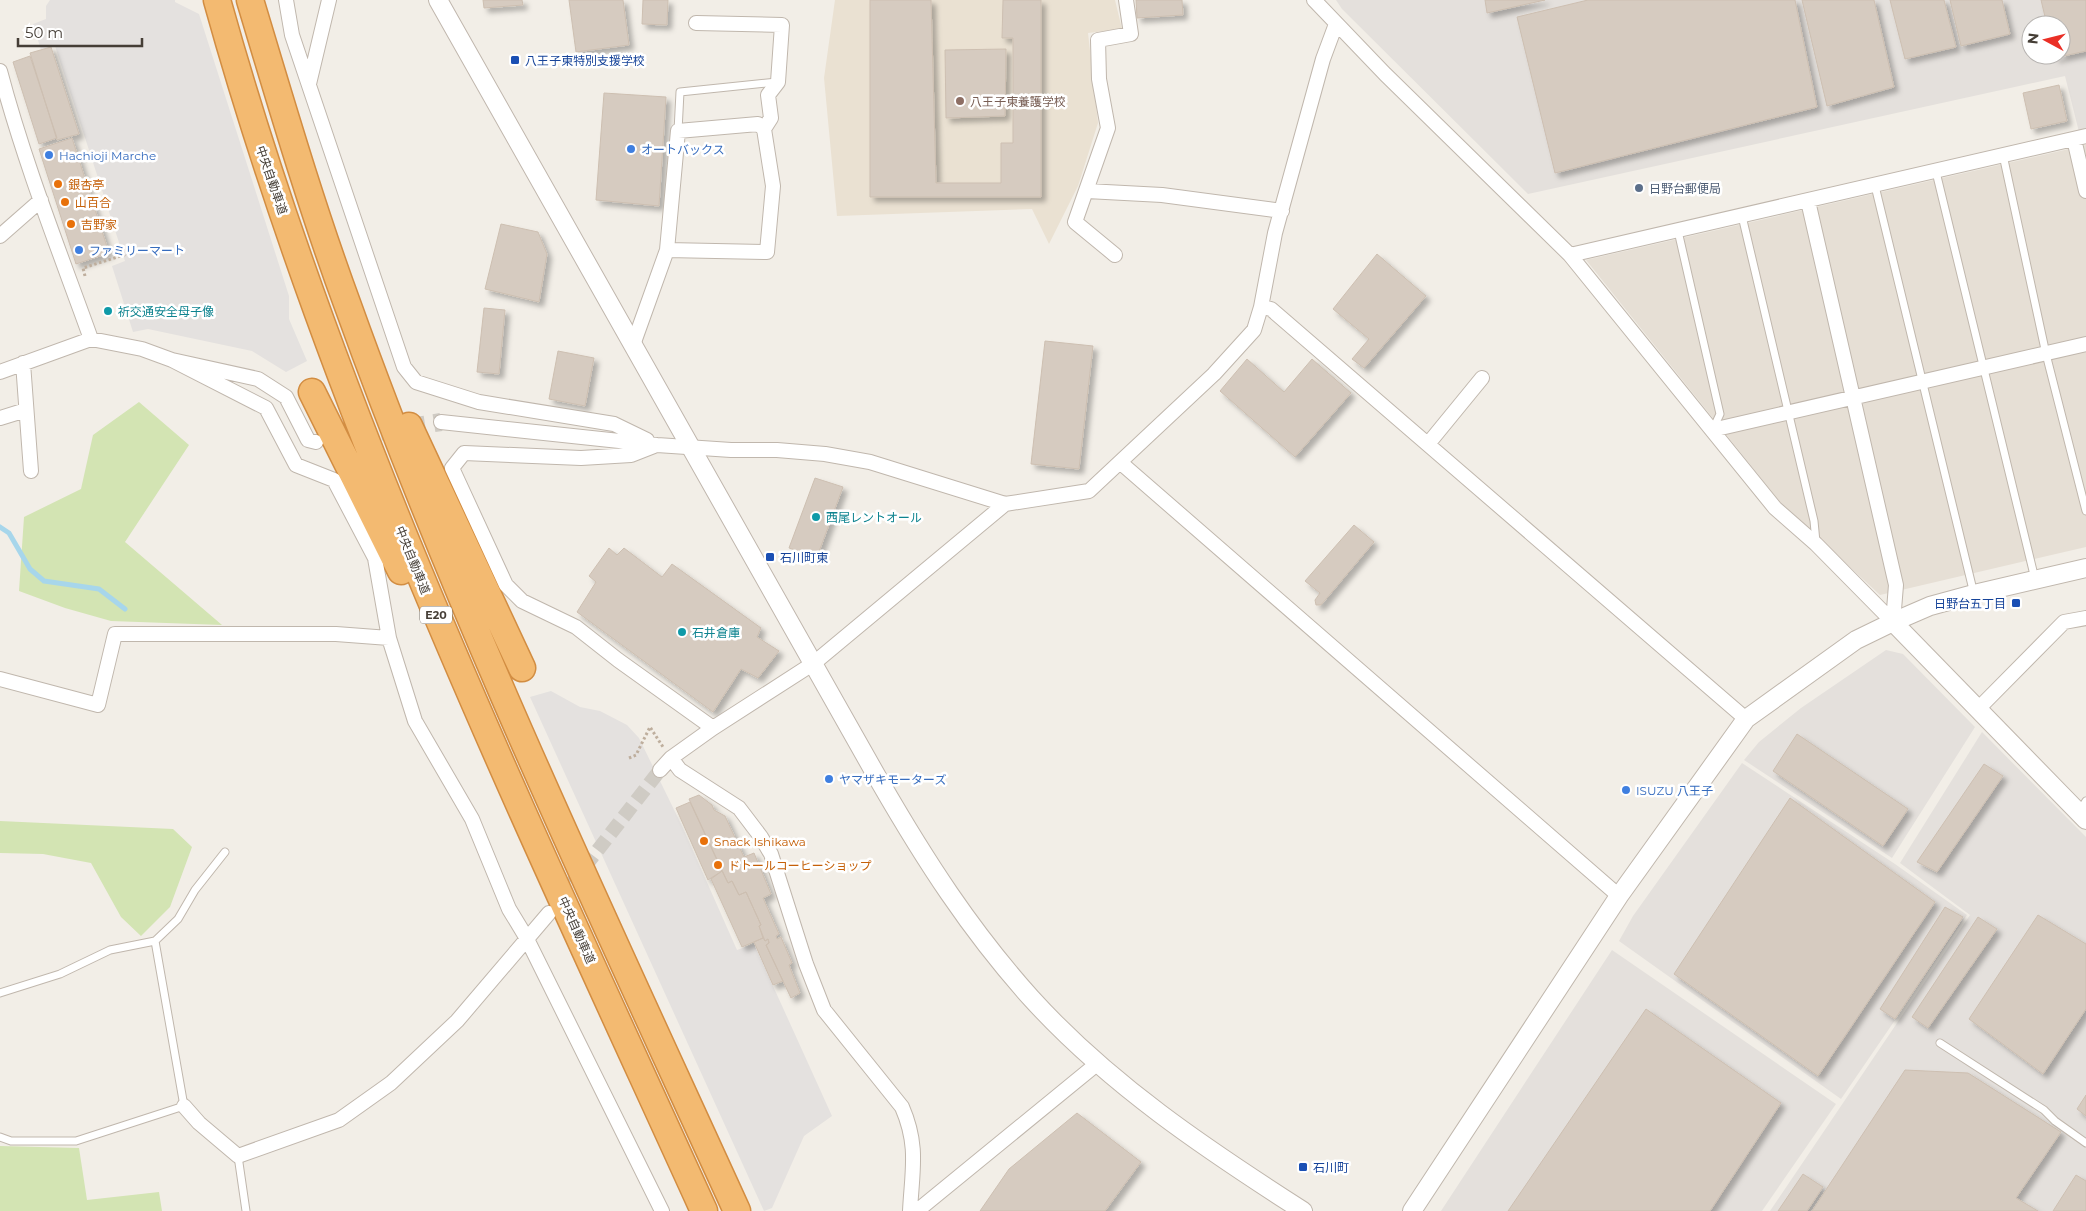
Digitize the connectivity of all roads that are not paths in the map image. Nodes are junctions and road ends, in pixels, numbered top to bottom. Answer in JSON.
{"nodes":[{"id":1,"x":217,"y":0,"type":"edge"},
{"id":2,"x":250,"y":0,"type":"edge"},
{"id":3,"x":286,"y":0,"type":"edge"},
{"id":4,"x":329,"y":0,"type":"edge"},
{"id":5,"x":438,"y":0,"type":"edge"},
{"id":6,"x":1126,"y":0,"type":"edge"},
{"id":7,"x":1314,"y":0,"type":"edge"},
{"id":8,"x":696,"y":23,"type":"dead end"},
{"id":9,"x":1336,"y":24,"type":"junction"},
{"id":10,"x":0,"y":71,"type":"edge"},
{"id":11,"x":778,"y":82,"type":"junction"},
{"id":12,"x":309,"y":85,"type":"junction"},
{"id":13,"x":764,"y":129,"type":"junction"},
{"id":14,"x":678,"y":131,"type":"junction"},
{"id":15,"x":2080,"y":137,"type":"edge"},
{"id":16,"x":2003,"y":156,"type":"junction"},
{"id":17,"x":1936,"y":172,"type":"junction"},
{"id":18,"x":1875,"y":186,"type":"junction"},
{"id":19,"x":1087,"y":191,"type":"junction"},
{"id":20,"x":2086,"y":192,"type":"edge"},
{"id":21,"x":41,"y":200,"type":"junction"},
{"id":22,"x":1808,"y":201,"type":"junction"},
{"id":23,"x":1282,"y":212,"type":"junction"},
{"id":24,"x":1742,"y":216,"type":"junction"},
{"id":25,"x":1678,"y":231,"type":"junction"},
{"id":26,"x":0,"y":236,"type":"edge"},
{"id":27,"x":667,"y":250,"type":"junction"},
{"id":28,"x":1115,"y":255,"type":"dead end"},
{"id":29,"x":1570,"y":255,"type":"junction"},
{"id":30,"x":347,"y":306,"type":"junction"},
{"id":31,"x":1261,"y":307,"type":"junction"},
{"id":32,"x":91,"y":339,"type":"junction"},
{"id":33,"x":2086,"y":344,"type":"edge"},
{"id":34,"x":633,"y":345,"type":"junction"},
{"id":35,"x":2046,"y":354,"type":"junction"},
{"id":36,"x":172,"y":360,"type":"junction"},
{"id":37,"x":23,"y":364,"type":"junction"},
{"id":38,"x":1984,"y":368,"type":"junction"},
{"id":39,"x":0,"y":372,"type":"edge"},
{"id":40,"x":1482,"y":378,"type":"dead end"},
{"id":41,"x":1921,"y":383,"type":"junction"},
{"id":42,"x":312,"y":392,"type":"dead end"},
{"id":43,"x":1854,"y":398,"type":"junction"},
{"id":44,"x":26,"y":410,"type":"junction"},
{"id":45,"x":1787,"y":413,"type":"junction"},
{"id":46,"x":0,"y":418,"type":"edge"},
{"id":47,"x":441,"y":422,"type":"tunnel mouth"},
{"id":48,"x":1712,"y":430,"type":"junction"},
{"id":49,"x":316,"y":442,"type":"dead end"},
{"id":50,"x":1428,"y":444,"type":"junction"},
{"id":51,"x":657,"y":445,"type":"junction"},
{"id":52,"x":689,"y":446,"type":"junction"},
{"id":53,"x":1121,"y":463,"type":"junction"},
{"id":54,"x":31,"y":471,"type":"dead end"},
{"id":55,"x":1005,"y":504,"type":"junction"},
{"id":56,"x":2086,"y":511,"type":"edge"},
{"id":57,"x":1816,"y":544,"type":"junction"},
{"id":58,"x":2086,"y":568,"type":"edge"},
{"id":59,"x":2036,"y":580,"type":"junction"},
{"id":60,"x":1974,"y":594,"type":"junction"},
{"id":61,"x":2086,"y":618,"type":"edge"},
{"id":62,"x":1893,"y":622,"type":"junction"},
{"id":63,"x":388,"y":638,"type":"junction"},
{"id":64,"x":814,"y":663,"type":"junction"},
{"id":65,"x":522,"y":668,"type":"dead end"},
{"id":66,"x":0,"y":679,"type":"edge"},
{"id":67,"x":1979,"y":708,"type":"junction"},
{"id":68,"x":1746,"y":719,"type":"junction"},
{"id":69,"x":713,"y":728,"type":"junction"},
{"id":70,"x":671,"y":758,"type":"junction"},
{"id":71,"x":660,"y":770,"type":"tunnel mouth"},
{"id":72,"x":514,"y":792,"type":"junction"},
{"id":73,"x":2084,"y":811,"type":"edge"},
{"id":74,"x":225,"y":852,"type":"dead end"},
{"id":75,"x":1619,"y":896,"type":"junction"},
{"id":76,"x":549,"y":913,"type":"tunnel mouth"},
{"id":77,"x":526,"y":937,"type":"junction"},
{"id":78,"x":155,"y":941,"type":"junction"},
{"id":79,"x":0,"y":993,"type":"edge"},
{"id":80,"x":1940,"y":1043,"type":"dead end"},
{"id":81,"x":1098,"y":1063,"type":"junction"},
{"id":82,"x":184,"y":1106,"type":"junction"},
{"id":83,"x":0,"y":1138,"type":"edge"},
{"id":84,"x":2086,"y":1143,"type":"edge"},
{"id":85,"x":238,"y":1156,"type":"junction"},
{"id":86,"x":246,"y":1211,"type":"edge"},
{"id":87,"x":662,"y":1211,"type":"edge"},
{"id":88,"x":704,"y":1211,"type":"edge"},
{"id":89,"x":737,"y":1211,"type":"edge"},
{"id":90,"x":910,"y":1211,"type":"edge"},
{"id":91,"x":918,"y":1211,"type":"edge"},
{"id":92,"x":1304,"y":1211,"type":"edge"},
{"id":93,"x":1412,"y":1211,"type":"edge"}],
"edges":[{"from":1,"to":72,"type":"highway","name":"中央自動車道","number":"E20"},
{"from":2,"to":30,"type":"highway","number":"E20"},
{"from":3,"to":12,"type":"street"},
{"from":4,"to":12,"type":"street"},
{"from":5,"to":34,"type":"street"},
{"from":6,"to":19,"type":"street"},
{"from":7,"to":9,"type":"street"},
{"from":8,"to":11,"type":"street"},
{"from":9,"to":23,"type":"street"},
{"from":9,"to":29,"type":"street"},
{"from":10,"to":21,"type":"street"},
{"from":11,"to":13,"type":"street"},
{"from":11,"to":14,"type":"lane"},
{"from":12,"to":51,"type":"street"},
{"from":13,"to":14,"type":"street"},
{"from":13,"to":27,"type":"street"},
{"from":14,"to":27,"type":"street"},
{"from":15,"to":16,"type":"street"},
{"from":15,"to":20,"type":"street"},
{"from":16,"to":17,"type":"street"},
{"from":16,"to":35,"type":"lane"},
{"from":17,"to":18,"type":"street"},
{"from":17,"to":38,"type":"lane"},
{"from":18,"to":22,"type":"street"},
{"from":18,"to":41,"type":"lane"},
{"from":19,"to":23,"type":"street"},
{"from":19,"to":28,"type":"street"},
{"from":21,"to":26,"type":"street"},
{"from":21,"to":32,"type":"street"},
{"from":22,"to":24,"type":"street"},
{"from":22,"to":43,"type":"street"},
{"from":23,"to":31,"type":"street"},
{"from":24,"to":25,"type":"street"},
{"from":24,"to":45,"type":"lane"},
{"from":25,"to":29,"type":"street"},
{"from":25,"to":48,"type":"lane"},
{"from":27,"to":34,"type":"street"},
{"from":29,"to":48,"type":"street"},
{"from":30,"to":65,"type":"highway"},
{"from":30,"to":89,"type":"highway","number":"E20"},
{"from":31,"to":50,"type":"street"},
{"from":31,"to":53,"type":"street"},
{"from":32,"to":36,"type":"street"},
{"from":32,"to":37,"type":"street"},
{"from":33,"to":35,"type":"street"},
{"from":34,"to":52,"type":"street"},
{"from":35,"to":38,"type":"street"},
{"from":35,"to":56,"type":"lane"},
{"from":36,"to":49,"type":"street"},
{"from":36,"to":63,"type":"street"},
{"from":37,"to":39,"type":"street"},
{"from":37,"to":44,"type":"street"},
{"from":38,"to":41,"type":"street"},
{"from":38,"to":59,"type":"lane"},
{"from":40,"to":50,"type":"street"},
{"from":41,"to":43,"type":"street"},
{"from":41,"to":60,"type":"lane"},
{"from":42,"to":72,"type":"highway"},
{"from":43,"to":45,"type":"street"},
{"from":43,"to":62,"type":"street"},
{"from":44,"to":46,"type":"street"},
{"from":44,"to":54,"type":"street"},
{"from":45,"to":48,"type":"street"},
{"from":45,"to":57,"type":"lane"},
{"from":47,"to":51,"type":"street"},
{"from":48,"to":57,"type":"street"},
{"from":50,"to":68,"type":"street"},
{"from":51,"to":52,"type":"street"},
{"from":51,"to":69,"type":"street"},
{"from":52,"to":55,"type":"street"},
{"from":52,"to":64,"type":"street"},
{"from":53,"to":55,"type":"street"},
{"from":53,"to":75,"type":"street"},
{"from":55,"to":64,"type":"street"},
{"from":57,"to":62,"type":"street"},
{"from":58,"to":59,"type":"street"},
{"from":59,"to":60,"type":"street"},
{"from":60,"to":62,"type":"street"},
{"from":61,"to":67,"type":"street"},
{"from":62,"to":67,"type":"street"},
{"from":62,"to":68,"type":"street"},
{"from":63,"to":66,"type":"street"},
{"from":63,"to":77,"type":"street"},
{"from":64,"to":69,"type":"street"},
{"from":64,"to":81,"type":"street"},
{"from":67,"to":73,"type":"street"},
{"from":68,"to":75,"type":"street"},
{"from":69,"to":70,"type":"street"},
{"from":70,"to":71,"type":"street"},
{"from":70,"to":90,"type":"street"},
{"from":72,"to":88,"type":"highway","name":"中央自動車道","number":"E20"},
{"from":74,"to":78,"type":"lane"},
{"from":75,"to":93,"type":"street"},
{"from":76,"to":77,"type":"street"},
{"from":77,"to":85,"type":"street"},
{"from":77,"to":87,"type":"street"},
{"from":78,"to":79,"type":"lane"},
{"from":78,"to":82,"type":"lane"},
{"from":80,"to":84,"type":"lane"},
{"from":81,"to":91,"type":"street"},
{"from":81,"to":92,"type":"street"},
{"from":82,"to":83,"type":"lane"},
{"from":82,"to":85,"type":"street"},
{"from":85,"to":86,"type":"lane"}]}
